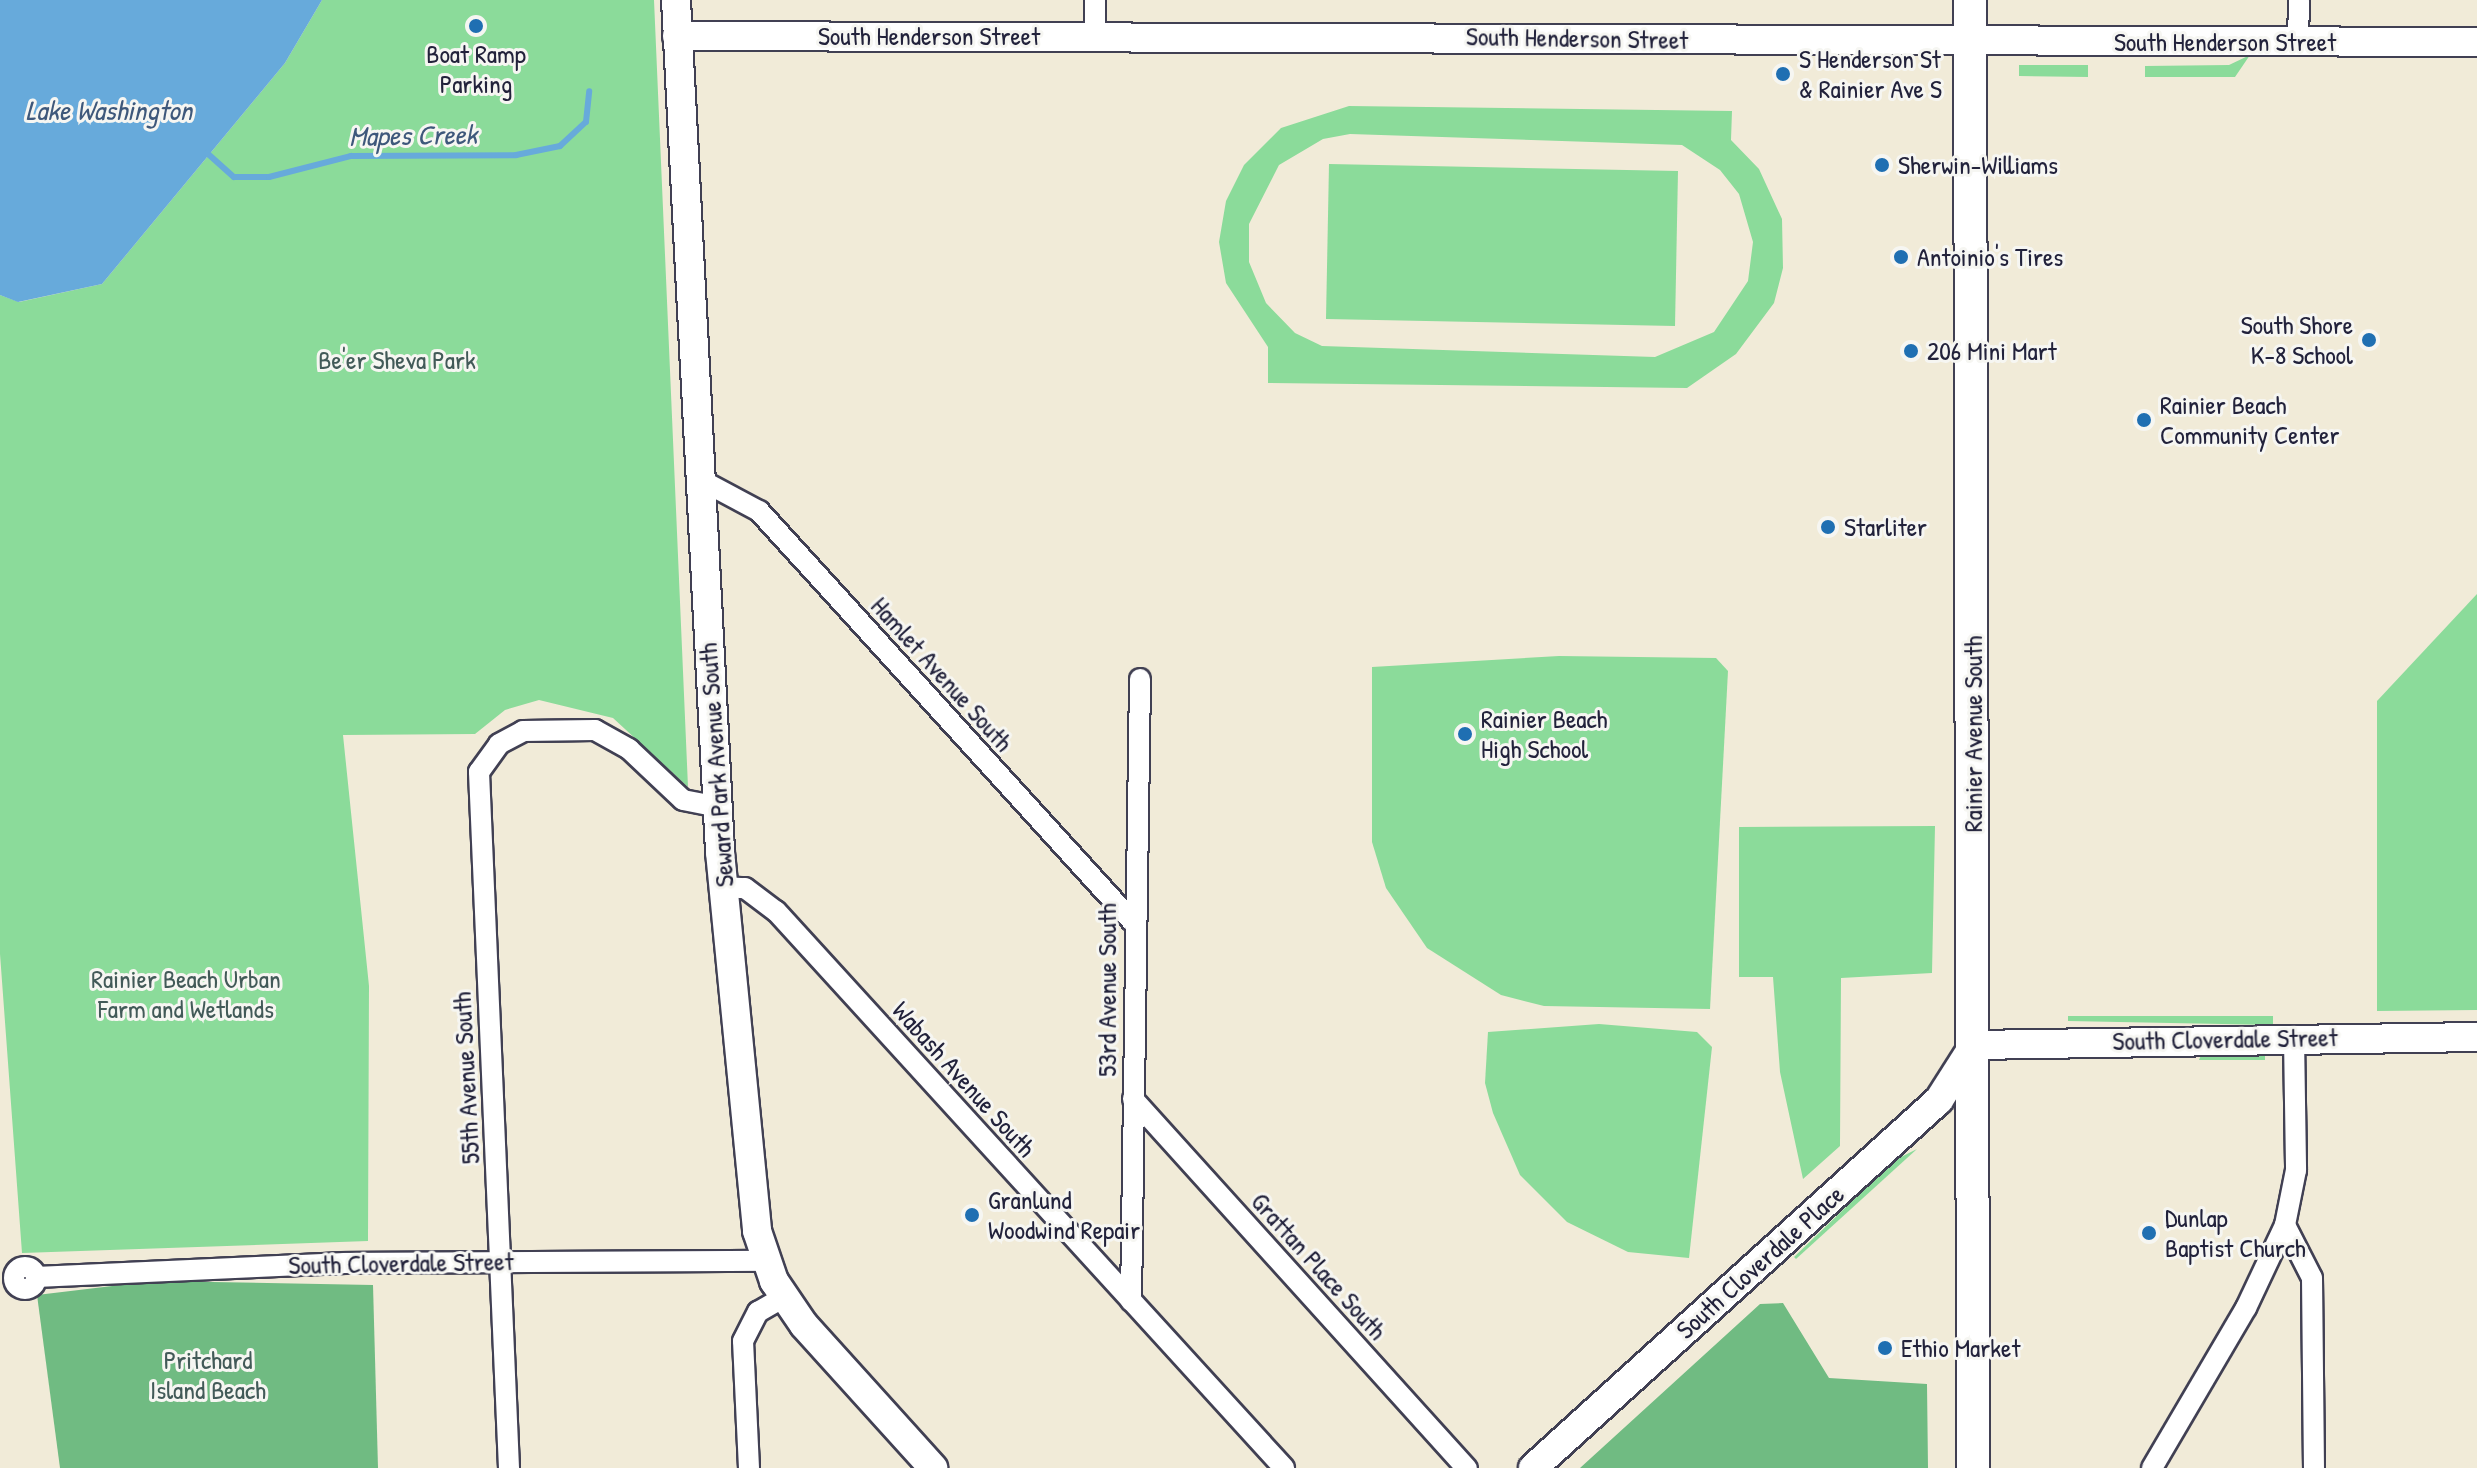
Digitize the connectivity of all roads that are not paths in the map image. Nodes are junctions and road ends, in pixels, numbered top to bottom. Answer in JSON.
{"nodes":[{"id":1,"x":676,"y":0,"type":"edge"},
{"id":2,"x":1095,"y":0,"type":"edge"},
{"id":3,"x":1970,"y":0,"type":"edge"},
{"id":4,"x":2299,"y":0,"type":"edge"},
{"id":5,"x":1095,"y":35,"type":"junction"},
{"id":6,"x":677,"y":36,"type":"junction"},
{"id":7,"x":2298,"y":41,"type":"junction"},
{"id":8,"x":1971,"y":42,"type":"junction"},
{"id":9,"x":2477,"y":42,"type":"edge"},
{"id":10,"x":699,"y":479,"type":"junction"},
{"id":11,"x":1140,"y":679,"type":"dead end"},
{"id":12,"x":718,"y":807,"type":"junction"},
{"id":13,"x":723,"y":887,"type":"junction"},
{"id":14,"x":1132,"y":921,"type":"junction"},
{"id":15,"x":2477,"y":1037,"type":"edge"},
{"id":16,"x":2294,"y":1038,"type":"junction"},
{"id":17,"x":1974,"y":1045,"type":"junction"},
{"id":18,"x":1133,"y":1099,"type":"junction"},
{"id":19,"x":2285,"y":1225,"type":"junction"},
{"id":20,"x":767,"y":1261,"type":"junction"},
{"id":21,"x":501,"y":1262,"type":"junction"},
{"id":22,"x":7,"y":1280,"type":"edge"},
{"id":23,"x":784,"y":1297,"type":"junction"},
{"id":24,"x":1131,"y":1301,"type":"junction"},
{"id":25,"x":509,"y":1468,"type":"edge"},
{"id":26,"x":749,"y":1468,"type":"edge"},
{"id":27,"x":933,"y":1468,"type":"edge"},
{"id":28,"x":1284,"y":1468,"type":"edge"},
{"id":29,"x":1467,"y":1468,"type":"edge"},
{"id":30,"x":1533,"y":1468,"type":"edge"},
{"id":31,"x":1973,"y":1468,"type":"edge"},
{"id":32,"x":2152,"y":1468,"type":"edge"},
{"id":33,"x":2314,"y":1468,"type":"edge"}],
"edges":[{"from":1,"to":6,"type":"street","name":"Seward Park Avenue South"},
{"from":2,"to":5,"type":"street"},
{"from":3,"to":8,"type":"main road","name":"Rainier Avenue South"},
{"from":4,"to":7,"type":"street"},
{"from":5,"to":6,"type":"street","name":"South Henderson Street"},
{"from":5,"to":8,"type":"street","name":"South Henderson Street"},
{"from":6,"to":10,"type":"street","name":"Seward Park Avenue South"},
{"from":7,"to":8,"type":"street","name":"South Henderson Street"},
{"from":7,"to":9,"type":"street","name":"South Henderson Street"},
{"from":8,"to":17,"type":"main road","name":"Rainier Avenue South"},
{"from":10,"to":12,"type":"street","name":"Seward Park Avenue South"},
{"from":10,"to":14,"type":"street","name":"Hamlet Avenue South"},
{"from":11,"to":14,"type":"street","name":"53rd Avenue South"},
{"from":12,"to":13,"type":"street","name":"Seward Park Avenue South"},
{"from":12,"to":21,"type":"street","name":"55th Avenue South"},
{"from":13,"to":20,"type":"street","name":"Seward Park Avenue South"},
{"from":13,"to":24,"type":"street","name":"Wabash Avenue South"},
{"from":14,"to":18,"type":"street","name":"53rd Avenue South"},
{"from":15,"to":16,"type":"street","name":"South Cloverdale Street"},
{"from":16,"to":17,"type":"street","name":"South Cloverdale Street"},
{"from":16,"to":19,"type":"street"},
{"from":17,"to":30,"type":"street","name":"South Cloverdale Place"},
{"from":17,"to":31,"type":"main road","name":"Rainier Avenue South"},
{"from":18,"to":24,"type":"street","name":"53rd Avenue South"},
{"from":18,"to":29,"type":"street","name":"Grattan Place South"},
{"from":19,"to":32,"type":"street"},
{"from":19,"to":33,"type":"street"},
{"from":20,"to":21,"type":"street","name":"South Cloverdale Street"},
{"from":20,"to":23,"type":"street","name":"Seward Park Avenue South"},
{"from":21,"to":22,"type":"street","name":"South Cloverdale Street"},
{"from":21,"to":25,"type":"street","name":"55th Avenue South"},
{"from":23,"to":26,"type":"street"},
{"from":23,"to":27,"type":"street","name":"Seward Park Avenue South"},
{"from":24,"to":28,"type":"street","name":"Wabash Avenue South"}]}
